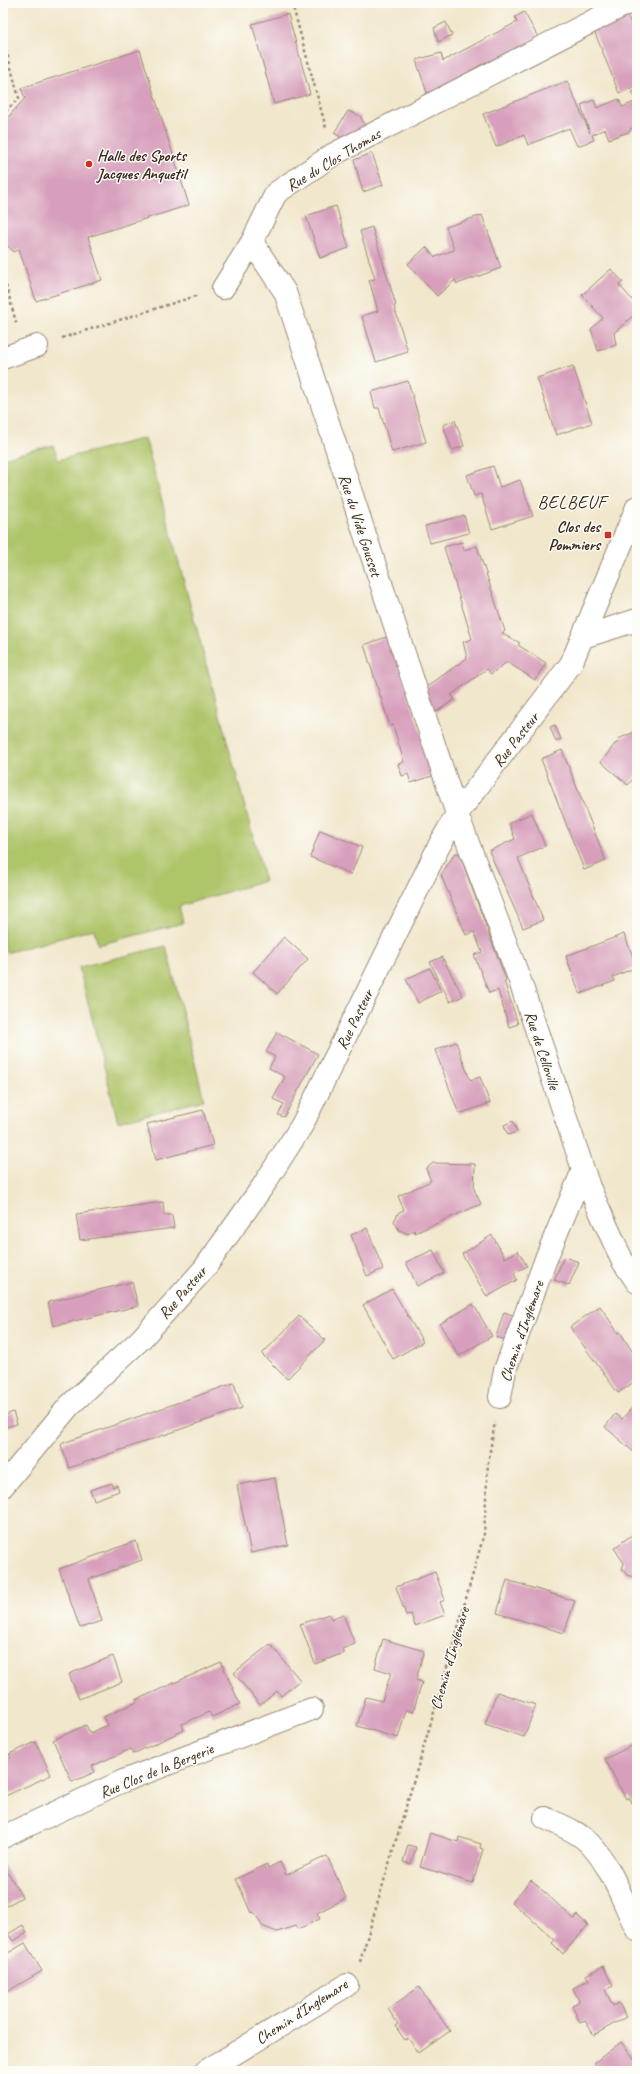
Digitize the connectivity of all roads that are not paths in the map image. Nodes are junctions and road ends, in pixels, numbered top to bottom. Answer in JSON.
{"nodes":[{"id":1,"x":628,"y":3,"type":"edge"},
{"id":2,"x":252,"y":242,"type":"junction"},
{"id":3,"x":223,"y":288,"type":"road end"},
{"id":4,"x":30,"y":349,"type":"road end"},
{"id":5,"x":3,"y":358,"type":"edge"},
{"id":6,"x":637,"y":507,"type":"edge"},
{"id":7,"x":637,"y":620,"type":"edge"},
{"id":8,"x":583,"y":637,"type":"junction"},
{"id":9,"x":457,"y":814,"type":"junction"},
{"id":10,"x":584,"y":1170,"type":"junction"},
{"id":11,"x":637,"y":1282,"type":"edge"},
{"id":12,"x":500,"y":1398,"type":"road end"},
{"id":13,"x":3,"y":1486,"type":"edge"},
{"id":14,"x":312,"y":1709,"type":"dead end"},
{"id":15,"x":545,"y":1818,"type":"dead end"},
{"id":16,"x":3,"y":1837,"type":"edge"},
{"id":17,"x":637,"y":1930,"type":"edge"},
{"id":18,"x":347,"y":1985,"type":"road end"},
{"id":19,"x":206,"y":2071,"type":"edge"}],
"edges":[{"from":1,"to":2,"type":"street","name":"Rue du Clos Thomas"},
{"from":2,"to":3,"type":"street","name":"Rue du Clos Thomas"},
{"from":2,"to":9,"type":"street","name":"Rue du Vide Gousset"},
{"from":4,"to":5,"type":"street"},
{"from":6,"to":8,"type":"street","name":"Rue Pasteur"},
{"from":7,"to":8,"type":"street"},
{"from":8,"to":9,"type":"street","name":"Rue Pasteur"},
{"from":9,"to":10,"type":"street","name":"Rue de Celloville"},
{"from":9,"to":13,"type":"street","name":"Rue Pasteur"},
{"from":10,"to":11,"type":"street","name":"Rue de Celloville"},
{"from":10,"to":12,"type":"street","name":"Chemin d'Inglemare"},
{"from":14,"to":16,"type":"street","name":"Rue Clos de la Bergerie"},
{"from":15,"to":17,"type":"street"},
{"from":18,"to":19,"type":"street","name":"Chemin d'Inglemare"}]}
